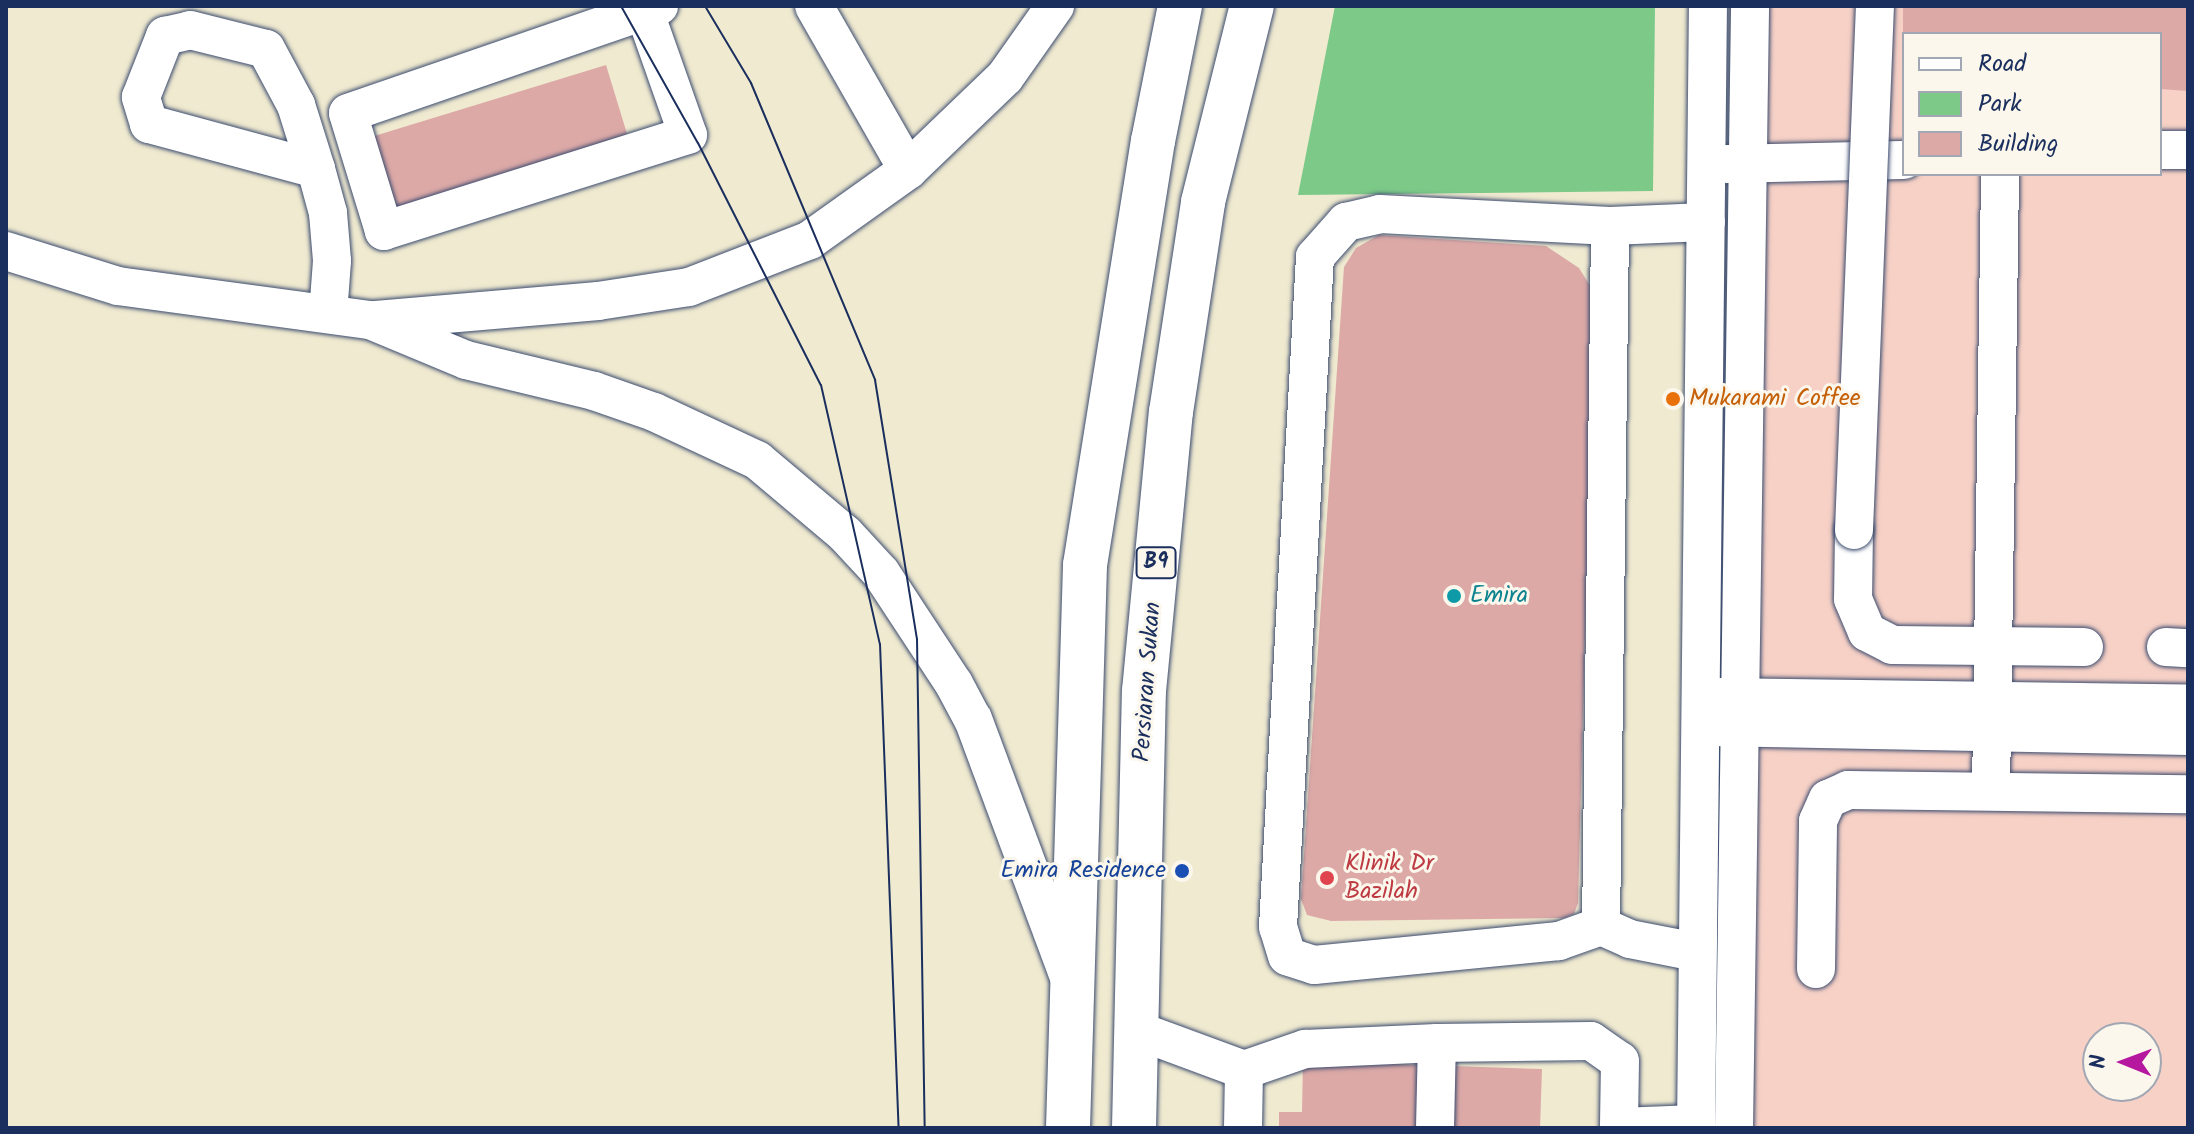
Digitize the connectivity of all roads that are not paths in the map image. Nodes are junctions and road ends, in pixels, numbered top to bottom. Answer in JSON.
{"nodes":[{"id":1,"x":814,"y":6,"type":"edge"},
{"id":2,"x":1055,"y":6,"type":"edge"},
{"id":3,"x":1180,"y":6,"type":"edge"},
{"id":4,"x":1252,"y":6,"type":"edge"},
{"id":5,"x":1708,"y":6,"type":"edge"},
{"id":6,"x":1750,"y":6,"type":"edge"},
{"id":7,"x":1875,"y":6,"type":"edge"},
{"id":8,"x":652,"y":9,"type":"edge"},
{"id":9,"x":2162,"y":150,"type":"edge"},
{"id":10,"x":2188,"y":150,"type":"edge"},
{"id":11,"x":1902,"y":160,"type":"edge"},
{"id":12,"x":1749,"y":163,"type":"junction"},
{"id":13,"x":1707,"y":164,"type":"junction"},
{"id":14,"x":316,"y":169,"type":"junction"},
{"id":15,"x":908,"y":170,"type":"junction"},
{"id":16,"x":2000,"y":176,"type":"edge"},
{"id":17,"x":1706,"y":222,"type":"junction"},
{"id":18,"x":1610,"y":226,"type":"junction"},
{"id":19,"x":6,"y":251,"type":"edge"},
{"id":20,"x":328,"y":314,"type":"junction"},
{"id":21,"x":370,"y":320,"type":"junction"},
{"id":22,"x":1993,"y":646,"type":"junction"},
{"id":23,"x":2084,"y":647,"type":"dead end"},
{"id":24,"x":2188,"y":704,"type":"edge"},
{"id":25,"x":1700,"y":712,"type":"junction"},
{"id":26,"x":1738,"y":712,"type":"junction"},
{"id":27,"x":1993,"y":717,"type":"junction"},
{"id":28,"x":2188,"y":736,"type":"edge"},
{"id":29,"x":1991,"y":791,"type":"junction"},
{"id":30,"x":2188,"y":794,"type":"edge"},
{"id":31,"x":1601,"y":926,"type":"junction"},
{"id":32,"x":1696,"y":952,"type":"junction"},
{"id":33,"x":1816,"y":969,"type":"dead end"},
{"id":34,"x":1071,"y":980,"type":"junction"},
{"id":35,"x":1136,"y":1030,"type":"junction"},
{"id":36,"x":1437,"y":1043,"type":"junction"},
{"id":37,"x":1244,"y":1070,"type":"junction"},
{"id":38,"x":1696,"y":1126,"type":"edge"},
{"id":39,"x":1619,"y":1127,"type":"edge"},
{"id":40,"x":1068,"y":1128,"type":"edge"},
{"id":41,"x":1134,"y":1128,"type":"edge"},
{"id":42,"x":1243,"y":1128,"type":"edge"},
{"id":43,"x":1435,"y":1128,"type":"edge"},
{"id":44,"x":1734,"y":1128,"type":"edge"}],
"edges":[{"from":1,"to":15,"type":"street"},
{"from":2,"to":15,"type":"street"},
{"from":3,"to":34,"type":"main road"},
{"from":4,"to":35,"type":"main road","name":"Persiaran Sukan","number":"B9"},
{"from":5,"to":13,"type":"street"},
{"from":6,"to":12,"type":"street"},
{"from":7,"to":22,"type":"street","bridge":true},
{"from":8,"to":8,"type":"street"},
{"from":9,"to":10,"type":"street"},
{"from":11,"to":12,"type":"street"},
{"from":12,"to":13,"type":"street"},
{"from":12,"to":26,"type":"street"},
{"from":13,"to":17,"type":"street"},
{"from":14,"to":14,"type":"street"},
{"from":14,"to":20,"type":"street"},
{"from":15,"to":21,"type":"street"},
{"from":16,"to":22,"type":"street"},
{"from":17,"to":18,"type":"street"},
{"from":17,"to":25,"type":"street"},
{"from":18,"to":31,"type":"street"},
{"from":18,"to":31,"type":"street"},
{"from":19,"to":20,"type":"street"},
{"from":20,"to":21,"type":"street"},
{"from":21,"to":34,"type":"street"},
{"from":22,"to":23,"type":"street"},
{"from":22,"to":27,"type":"street"},
{"from":24,"to":27,"type":"street"},
{"from":25,"to":26,"type":"street"},
{"from":25,"to":32,"type":"street"},
{"from":26,"to":27,"type":"street"},
{"from":26,"to":44,"type":"street"},
{"from":27,"to":28,"type":"street"},
{"from":27,"to":29,"type":"street"},
{"from":29,"to":30,"type":"street"},
{"from":29,"to":33,"type":"street"},
{"from":31,"to":32,"type":"street"},
{"from":32,"to":38,"type":"street"},
{"from":34,"to":40,"type":"main road"},
{"from":35,"to":37,"type":"street"},
{"from":35,"to":41,"type":"main road","name":"Persiaran Sukan","number":"B9"},
{"from":36,"to":37,"type":"street"},
{"from":36,"to":39,"type":"street"},
{"from":36,"to":43,"type":"street"},
{"from":37,"to":42,"type":"street"},
{"from":38,"to":39,"type":"street"}]}
